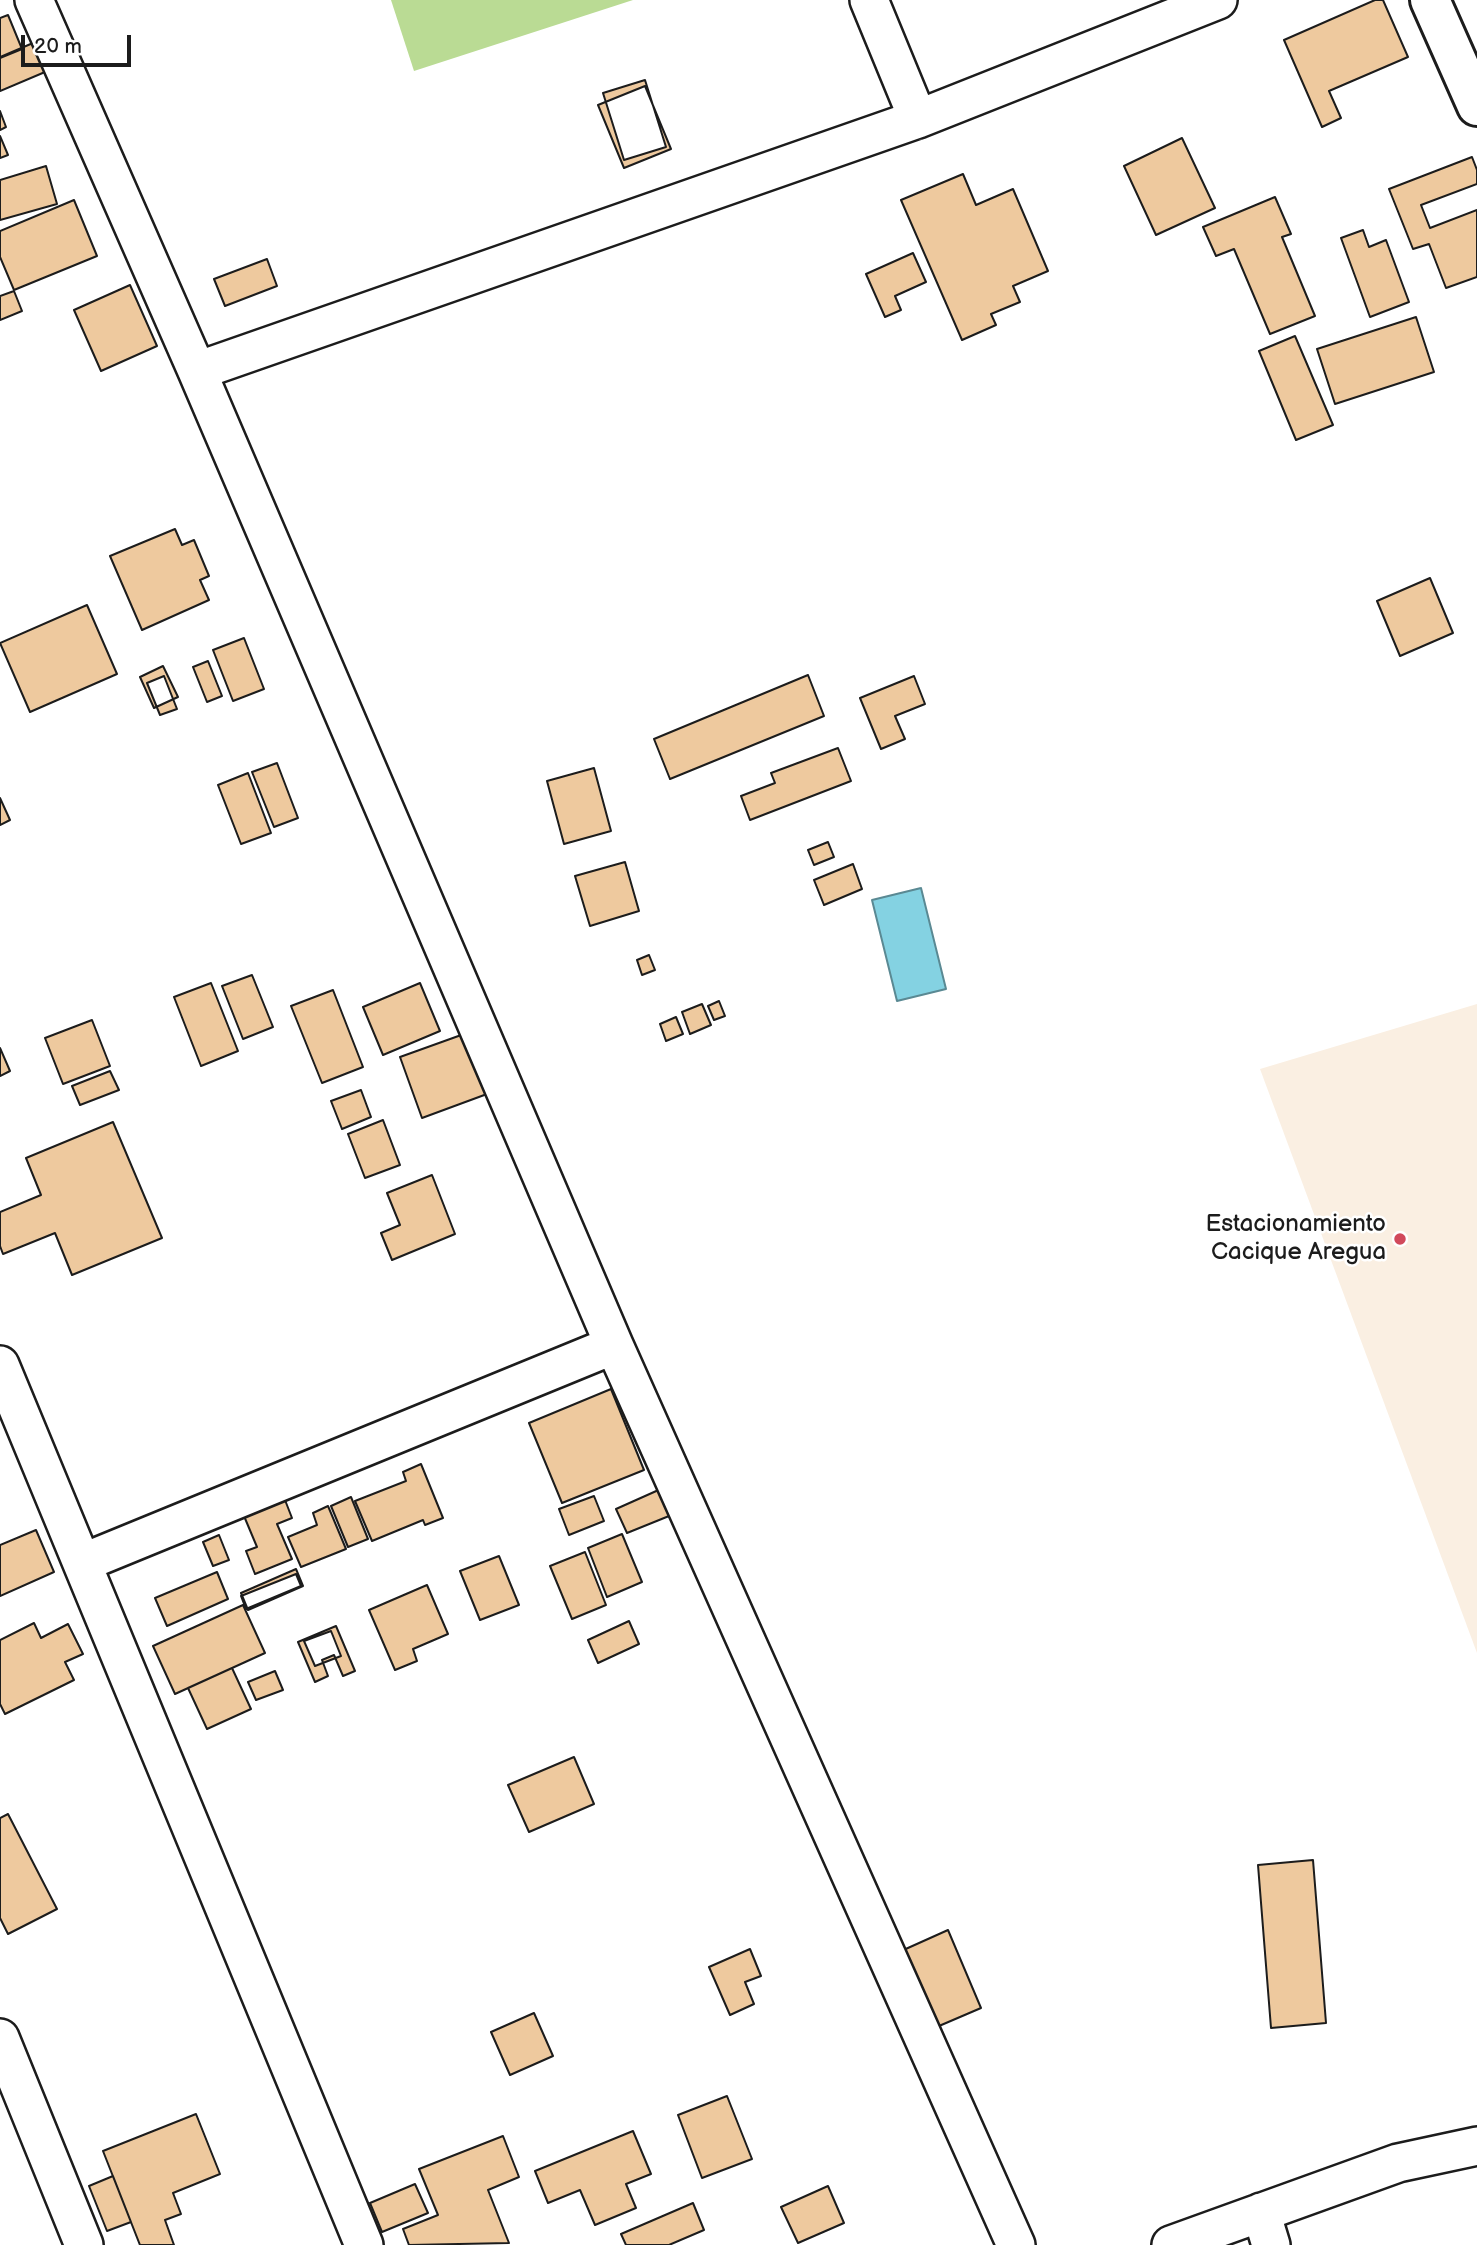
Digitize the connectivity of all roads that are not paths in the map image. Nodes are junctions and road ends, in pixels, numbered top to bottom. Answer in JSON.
{"nodes":[{"id":1,"x":34,"y":0,"type":"edge"},
{"id":2,"x":869,"y":0,"type":"edge"},
{"id":3,"x":1218,"y":0,"type":"edge"},
{"id":4,"x":1430,"y":0,"type":"edge"},
{"id":5,"x":1474,"y":92,"type":"edge"},
{"id":6,"x":918,"y":119,"type":"junction"},
{"id":7,"x":197,"y":371,"type":"junction"},
{"id":8,"x":614,"y":1345,"type":"junction"},
{"id":9,"x":0,"y":1365,"type":"edge"},
{"id":10,"x":82,"y":1563,"type":"junction"},
{"id":11,"x":0,"y":2038,"type":"edge"},
{"id":12,"x":1477,"y":2146,"type":"edge"},
{"id":13,"x":1266,"y":2228,"type":"edge"},
{"id":14,"x":84,"y":2245,"type":"edge"},
{"id":15,"x":364,"y":2245,"type":"edge"},
{"id":16,"x":1016,"y":2245,"type":"edge"},
{"id":17,"x":1171,"y":2245,"type":"edge"}],
"edges":[{"from":1,"to":7,"type":"street"},
{"from":2,"to":6,"type":"street"},
{"from":3,"to":6,"type":"street"},
{"from":4,"to":5,"type":"main road"},
{"from":6,"to":7,"type":"street"},
{"from":7,"to":8,"type":"street"},
{"from":8,"to":10,"type":"street"},
{"from":8,"to":16,"type":"street"},
{"from":9,"to":10,"type":"street"},
{"from":10,"to":15,"type":"street"},
{"from":11,"to":14,"type":"street"},
{"from":12,"to":13,"type":"street"},
{"from":13,"to":17,"type":"street"}]}
